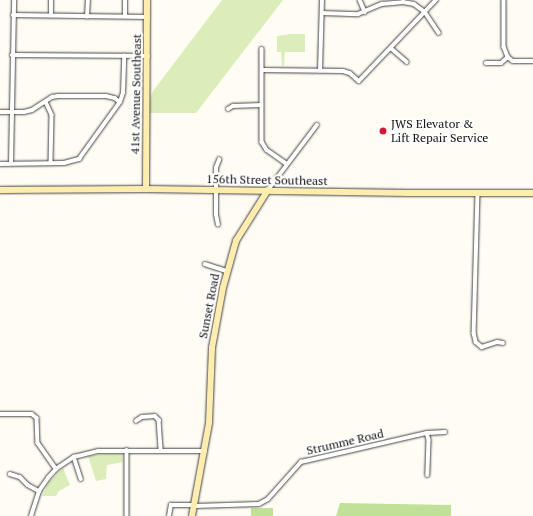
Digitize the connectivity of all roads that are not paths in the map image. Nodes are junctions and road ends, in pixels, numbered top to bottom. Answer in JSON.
{"nodes":[{"id":1,"x":14,"y":0,"type":"edge"},
{"id":2,"x":51,"y":0,"type":"edge"},
{"id":3,"x":88,"y":0,"type":"edge"},
{"id":4,"x":125,"y":0,"type":"edge"},
{"id":5,"x":148,"y":0,"type":"edge"},
{"id":6,"x":322,"y":0,"type":"edge"},
{"id":7,"x":360,"y":0,"type":"edge"},
{"id":8,"x":436,"y":0,"type":"edge"},
{"id":9,"x":504,"y":0,"type":"edge"},
{"id":10,"x":365,"y":12,"type":"junction"},
{"id":11,"x":425,"y":12,"type":"junction"},
{"id":12,"x":322,"y":13,"type":"junction"},
{"id":13,"x":13,"y":14,"type":"junction"},
{"id":14,"x":51,"y":15,"type":"junction"},
{"id":15,"x":87,"y":16,"type":"junction"},
{"id":16,"x":125,"y":16,"type":"junction"},
{"id":17,"x":148,"y":16,"type":"junction"},
{"id":18,"x":439,"y":33,"type":"dead end"},
{"id":19,"x":391,"y":48,"type":"junction"},
{"id":20,"x":262,"y":49,"type":"dead end"},
{"id":21,"x":12,"y":55,"type":"junction"},
{"id":22,"x":124,"y":56,"type":"junction"},
{"id":23,"x":148,"y":56,"type":"junction"},
{"id":24,"x":508,"y":57,"type":"junction"},
{"id":25,"x":533,"y":61,"type":"edge"},
{"id":26,"x":407,"y":62,"type":"dead end"},
{"id":27,"x":486,"y":63,"type":"dead end"},
{"id":28,"x":262,"y":70,"type":"junction"},
{"id":29,"x":320,"y":71,"type":"junction"},
{"id":30,"x":46,"y":102,"type":"junction"},
{"id":31,"x":120,"y":102,"type":"junction"},
{"id":32,"x":261,"y":105,"type":"junction"},
{"id":33,"x":228,"y":109,"type":"dead end"},
{"id":34,"x":0,"y":112,"type":"edge"},
{"id":35,"x":12,"y":112,"type":"junction"},
{"id":36,"x":317,"y":125,"type":"dead end"},
{"id":37,"x":219,"y":160,"type":"dead end"},
{"id":38,"x":11,"y":163,"type":"junction"},
{"id":39,"x":51,"y":163,"type":"junction"},
{"id":40,"x":0,"y":164,"type":"edge"},
{"id":41,"x":287,"y":164,"type":"junction"},
{"id":42,"x":146,"y":189,"type":"junction"},
{"id":43,"x":0,"y":190,"type":"edge"},
{"id":44,"x":216,"y":190,"type":"junction"},
{"id":45,"x":268,"y":190,"type":"junction"},
{"id":46,"x":478,"y":193,"type":"junction"},
{"id":47,"x":533,"y":193,"type":"edge"},
{"id":48,"x":218,"y":225,"type":"dead end"},
{"id":49,"x":205,"y":264,"type":"dead end"},
{"id":50,"x":227,"y":270,"type":"junction"},
{"id":51,"x":502,"y":343,"type":"dead end"},
{"id":52,"x":0,"y":414,"type":"edge"},
{"id":53,"x":136,"y":421,"type":"dead end"},
{"id":54,"x":445,"y":432,"type":"dead end"},
{"id":55,"x":426,"y":433,"type":"junction"},
{"id":56,"x":127,"y":450,"type":"junction"},
{"id":57,"x":161,"y":450,"type":"junction"},
{"id":58,"x":204,"y":451,"type":"junction"},
{"id":59,"x":74,"y":457,"type":"junction"},
{"id":60,"x":56,"y":468,"type":"junction"},
{"id":61,"x":10,"y":474,"type":"dead end"},
{"id":62,"x":428,"y":475,"type":"dead end"},
{"id":63,"x":81,"y":479,"type":"dead end"},
{"id":64,"x":39,"y":491,"type":"junction"},
{"id":65,"x":195,"y":506,"type":"junction"},
{"id":66,"x":31,"y":516,"type":"edge"},
{"id":67,"x":127,"y":516,"type":"edge"},
{"id":68,"x":169,"y":516,"type":"edge"},
{"id":69,"x":192,"y":516,"type":"edge"}],
"edges":[{"from":1,"to":13,"type":"street"},
{"from":2,"to":14,"type":"street"},
{"from":3,"to":15,"type":"street"},
{"from":4,"to":16,"type":"street"},
{"from":5,"to":17,"type":"street","name":"41st Avenue Southeast"},
{"from":6,"to":12,"type":"street"},
{"from":7,"to":10,"type":"street"},
{"from":8,"to":11,"type":"street"},
{"from":9,"to":24,"type":"street"},
{"from":10,"to":11,"type":"street"},
{"from":10,"to":12,"type":"street"},
{"from":11,"to":18,"type":"street"},
{"from":11,"to":19,"type":"street"},
{"from":12,"to":29,"type":"street"},
{"from":13,"to":14,"type":"street"},
{"from":13,"to":21,"type":"street"},
{"from":14,"to":15,"type":"street"},
{"from":15,"to":16,"type":"street"},
{"from":16,"to":17,"type":"street"},
{"from":17,"to":23,"type":"street","name":"41st Avenue Southeast"},
{"from":19,"to":26,"type":"street"},
{"from":19,"to":29,"type":"street"},
{"from":20,"to":28,"type":"street"},
{"from":21,"to":22,"type":"street"},
{"from":21,"to":35,"type":"street"},
{"from":22,"to":23,"type":"street"},
{"from":22,"to":31,"type":"street"},
{"from":23,"to":42,"type":"street","name":"41st Avenue Southeast"},
{"from":24,"to":25,"type":"street"},
{"from":24,"to":27,"type":"street"},
{"from":28,"to":29,"type":"street"},
{"from":28,"to":32,"type":"street"},
{"from":30,"to":31,"type":"street"},
{"from":30,"to":35,"type":"street"},
{"from":30,"to":39,"type":"street"},
{"from":31,"to":39,"type":"street"},
{"from":32,"to":33,"type":"street"},
{"from":32,"to":41,"type":"street"},
{"from":34,"to":35,"type":"street"},
{"from":35,"to":38,"type":"street"},
{"from":36,"to":41,"type":"street","name":"Sunset Road"},
{"from":37,"to":44,"type":"street"},
{"from":38,"to":39,"type":"street"},
{"from":38,"to":40,"type":"street"},
{"from":41,"to":45,"type":"street","name":"Sunset Road"},
{"from":42,"to":43,"type":"street","name":"156th Street Southeast"},
{"from":42,"to":44,"type":"street","name":"156th Street Southeast"},
{"from":44,"to":45,"type":"street","name":"156th Street Southeast"},
{"from":44,"to":48,"type":"street"},
{"from":45,"to":46,"type":"street","name":"156th Street Southeast"},
{"from":45,"to":50,"type":"street","name":"Sunset Road"},
{"from":46,"to":47,"type":"street","name":"156th Street Southeast"},
{"from":46,"to":51,"type":"street"},
{"from":49,"to":50,"type":"street"},
{"from":50,"to":58,"type":"street","name":"Sunset Road"},
{"from":52,"to":60,"type":"street"},
{"from":53,"to":57,"type":"street"},
{"from":54,"to":55,"type":"street","name":"Strumme Road"},
{"from":55,"to":62,"type":"street"},
{"from":55,"to":65,"type":"street","name":"Strumme Road"},
{"from":56,"to":57,"type":"street"},
{"from":56,"to":59,"type":"street"},
{"from":56,"to":67,"type":"street"},
{"from":57,"to":58,"type":"street"},
{"from":58,"to":65,"type":"street","name":"Sunset Road"},
{"from":59,"to":60,"type":"street"},
{"from":59,"to":63,"type":"street"},
{"from":60,"to":64,"type":"street"},
{"from":61,"to":64,"type":"street"},
{"from":64,"to":66,"type":"street"},
{"from":65,"to":68,"type":"street","name":"Strumme Road"},
{"from":65,"to":69,"type":"street","name":"Sunset Road"}]}
